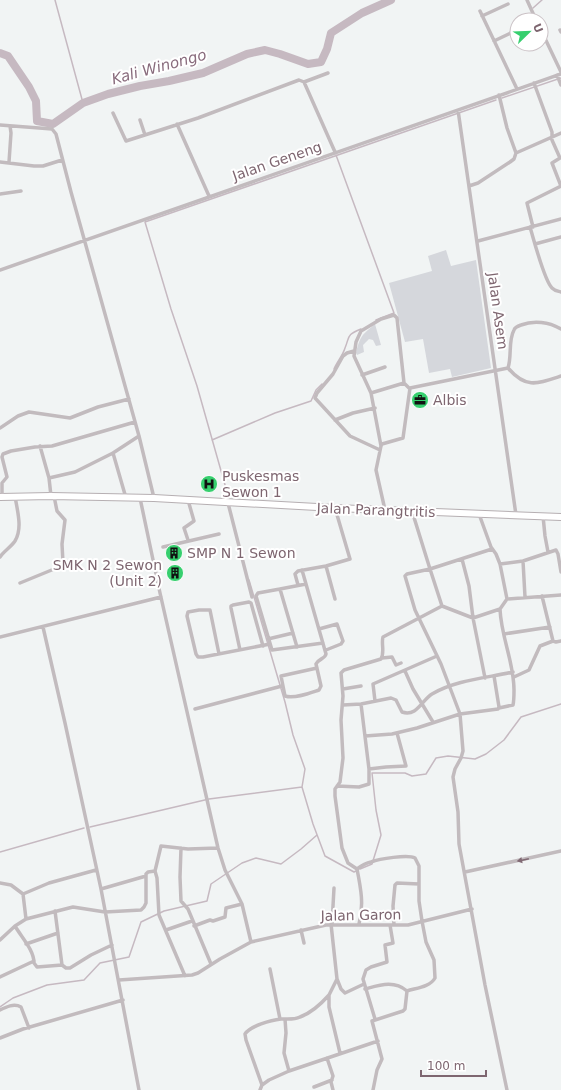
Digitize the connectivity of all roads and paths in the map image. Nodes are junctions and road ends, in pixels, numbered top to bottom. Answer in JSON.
{"nodes":[{"id":1,"x":527,"y":0,"type":"edge"},
{"id":2,"x":508,"y":4,"type":"dead end"},
{"id":3,"x":480,"y":11,"type":"dead end"},
{"id":4,"x":532,"y":12,"type":"edge"},
{"id":5,"x":482,"y":16,"type":"junction"},
{"id":6,"x":509,"y":34,"type":"edge"},
{"id":7,"x":494,"y":41,"type":"junction"},
{"id":8,"x":549,"y":50,"type":"edge"},
{"id":9,"x":328,"y":73,"type":"dead end"},
{"id":10,"x":559,"y":76,"type":"edge"},
{"id":11,"x":304,"y":82,"type":"junction"},
{"id":12,"x":561,"y":85,"type":"edge"},
{"id":13,"x":535,"y":86,"type":"junction"},
{"id":14,"x":517,"y":89,"type":"junction"},
{"id":15,"x":499,"y":96,"type":"junction"},
{"id":16,"x":458,"y":110,"type":"junction"},
{"id":17,"x":113,"y":113,"type":"dead end"},
{"id":18,"x":140,"y":120,"type":"dead end"},
{"id":19,"x":177,"y":124,"type":"junction"},
{"id":20,"x":0,"y":125,"type":"edge"},
{"id":21,"x":10,"y":126,"type":"junction"},
{"id":22,"x":561,"y":133,"type":"edge"},
{"id":23,"x":145,"y":135,"type":"junction"},
{"id":24,"x":552,"y":137,"type":"junction"},
{"id":25,"x":336,"y":152,"type":"junction"},
{"id":26,"x":516,"y":153,"type":"junction"},
{"id":27,"x":560,"y":159,"type":"edge"},
{"id":28,"x":62,"y":160,"type":"junction"},
{"id":29,"x":0,"y":162,"type":"edge"},
{"id":30,"x":9,"y":162,"type":"junction"},
{"id":31,"x":469,"y":186,"type":"junction"},
{"id":32,"x":561,"y":186,"type":"edge"},
{"id":33,"x":21,"y":191,"type":"dead end"},
{"id":34,"x":0,"y":194,"type":"edge"},
{"id":35,"x":209,"y":196,"type":"junction"},
{"id":36,"x":561,"y":219,"type":"edge"},
{"id":37,"x":532,"y":227,"type":"junction"},
{"id":38,"x":561,"y":236,"type":"edge"},
{"id":39,"x":85,"y":240,"type":"junction"},
{"id":40,"x":478,"y":241,"type":"junction"},
{"id":41,"x":535,"y":244,"type":"junction"},
{"id":42,"x":0,"y":270,"type":"edge"},
{"id":43,"x":561,"y":292,"type":"edge"},
{"id":44,"x":561,"y":329,"type":"edge"},
{"id":45,"x":354,"y":351,"type":"junction"},
{"id":46,"x":385,"y":367,"type":"dead end"},
{"id":47,"x":508,"y":368,"type":"junction"},
{"id":48,"x":495,"y":371,"type":"junction"},
{"id":49,"x":362,"y":375,"type":"junction"},
{"id":50,"x":561,"y":376,"type":"edge"},
{"id":51,"x":404,"y":383,"type":"junction"},
{"id":52,"x":410,"y":389,"type":"junction"},
{"id":53,"x":371,"y":393,"type":"junction"},
{"id":54,"x":129,"y":399,"type":"junction"},
{"id":55,"x":375,"y":408,"type":"junction"},
{"id":56,"x":335,"y":420,"type":"junction"},
{"id":57,"x":135,"y":422,"type":"junction"},
{"id":58,"x":0,"y":428,"type":"edge"},
{"id":59,"x":139,"y":436,"type":"junction"},
{"id":60,"x":40,"y":446,"type":"junction"},
{"id":61,"x":381,"y":446,"type":"junction"},
{"id":62,"x":380,"y":450,"type":"junction"},
{"id":63,"x":114,"y":453,"type":"junction"},
{"id":64,"x":49,"y":478,"type":"junction"},
{"id":65,"x":15,"y":496,"type":"junction"},
{"id":66,"x":53,"y":496,"type":"junction"},
{"id":67,"x":1,"y":497,"type":"edge"},
{"id":68,"x":126,"y":498,"type":"junction"},
{"id":69,"x":140,"y":498,"type":"junction"},
{"id":70,"x":154,"y":498,"type":"junction"},
{"id":71,"x":188,"y":500,"type":"junction"},
{"id":72,"x":228,"y":503,"type":"junction"},
{"id":73,"x":335,"y":508,"type":"junction"},
{"id":74,"x":385,"y":510,"type":"junction"},
{"id":75,"x":412,"y":511,"type":"junction"},
{"id":76,"x":479,"y":514,"type":"junction"},
{"id":77,"x":516,"y":515,"type":"junction"},
{"id":78,"x":543,"y":516,"type":"junction"},
{"id":79,"x":561,"y":517,"type":"edge"},
{"id":80,"x":219,"y":534,"type":"dead end"},
{"id":81,"x":188,"y":540,"type":"junction"},
{"id":82,"x":163,"y":547,"type":"dead end"},
{"id":83,"x":492,"y":550,"type":"junction"},
{"id":84,"x":548,"y":552,"type":"junction"},
{"id":85,"x":0,"y":557,"type":"edge"},
{"id":86,"x":462,"y":559,"type":"junction"},
{"id":87,"x":523,"y":561,"type":"junction"},
{"id":88,"x":500,"y":564,"type":"junction"},
{"id":89,"x":326,"y":566,"type":"junction"},
{"id":90,"x":430,"y":569,"type":"junction"},
{"id":91,"x":302,"y":570,"type":"junction"},
{"id":92,"x":561,"y":572,"type":"edge"},
{"id":93,"x":20,"y":583,"type":"dead end"},
{"id":94,"x":306,"y":584,"type":"junction"},
{"id":95,"x":298,"y":585,"type":"junction"},
{"id":96,"x":280,"y":589,"type":"junction"},
{"id":97,"x":561,"y":595,"type":"edge"},
{"id":98,"x":542,"y":596,"type":"junction"},
{"id":99,"x":161,"y":597,"type":"junction"},
{"id":100,"x":252,"y":597,"type":"dead end"},
{"id":101,"x":525,"y":597,"type":"junction"},
{"id":102,"x":335,"y":599,"type":"dead end"},
{"id":103,"x":507,"y":599,"type":"junction"},
{"id":104,"x":442,"y":606,"type":"junction"},
{"id":105,"x":500,"y":609,"type":"junction"},
{"id":106,"x":473,"y":618,"type":"junction"},
{"id":107,"x":419,"y":619,"type":"junction"},
{"id":108,"x":42,"y":627,"type":"junction"},
{"id":109,"x":550,"y":627,"type":"junction"},
{"id":110,"x":319,"y":629,"type":"junction"},
{"id":111,"x":293,"y":633,"type":"junction"},
{"id":112,"x":504,"y":634,"type":"junction"},
{"id":113,"x":0,"y":637,"type":"edge"},
{"id":114,"x":268,"y":639,"type":"junction"},
{"id":115,"x":553,"y":641,"type":"junction"},
{"id":116,"x":561,"y":641,"type":"edge"},
{"id":117,"x":323,"y":643,"type":"junction"},
{"id":118,"x":269,"y":644,"type":"junction"},
{"id":119,"x":263,"y":646,"type":"junction"},
{"id":120,"x":297,"y":647,"type":"junction"},
{"id":121,"x":240,"y":650,"type":"junction"},
{"id":122,"x":326,"y":650,"type":"junction"},
{"id":123,"x":219,"y":654,"type":"junction"},
{"id":124,"x":437,"y":656,"type":"junction"},
{"id":125,"x":382,"y":658,"type":"junction"},
{"id":126,"x":401,"y":663,"type":"dead end"},
{"id":127,"x":317,"y":668,"type":"junction"},
{"id":128,"x":405,"y":671,"type":"junction"},
{"id":129,"x":513,"y":674,"type":"junction"},
{"id":130,"x":494,"y":676,"type":"junction"},
{"id":131,"x":484,"y":678,"type":"junction"},
{"id":132,"x":280,"y":686,"type":"junction"},
{"id":133,"x":361,"y":686,"type":"dead end"},
{"id":134,"x":450,"y":687,"type":"junction"},
{"id":135,"x":343,"y":689,"type":"junction"},
{"id":136,"x":375,"y":701,"type":"junction"},
{"id":137,"x":361,"y":704,"type":"junction"},
{"id":138,"x":422,"y":704,"type":"junction"},
{"id":139,"x":343,"y":705,"type":"junction"},
{"id":140,"x":499,"y":708,"type":"junction"},
{"id":141,"x":195,"y":709,"type":"dead end"},
{"id":142,"x":460,"y":714,"type":"junction"},
{"id":143,"x":433,"y":722,"type":"junction"},
{"id":144,"x":397,"y":733,"type":"junction"},
{"id":145,"x":365,"y":736,"type":"junction"},
{"id":146,"x":369,"y":769,"type":"junction"},
{"id":147,"x":337,"y":786,"type":"junction"},
{"id":148,"x":181,"y":848,"type":"junction"},
{"id":149,"x":218,"y":848,"type":"junction"},
{"id":150,"x":561,"y":851,"type":"edge"},
{"id":151,"x":96,"y":870,"type":"junction"},
{"id":152,"x":155,"y":871,"type":"junction"},
{"id":153,"x":357,"y":871,"type":"junction"},
{"id":154,"x":465,"y":872,"type":"junction"},
{"id":155,"x":146,"y":876,"type":"junction"},
{"id":156,"x":0,"y":883,"type":"edge"},
{"id":157,"x":419,"y":884,"type":"junction"},
{"id":158,"x":334,"y":888,"type":"dead end"},
{"id":159,"x":101,"y":889,"type":"junction"},
{"id":160,"x":23,"y":894,"type":"junction"},
{"id":161,"x":242,"y":904,"type":"junction"},
{"id":162,"x":472,"y":909,"type":"junction"},
{"id":163,"x":55,"y":911,"type":"junction"},
{"id":164,"x":105,"y":912,"type":"junction"},
{"id":165,"x":26,"y":919,"type":"junction"},
{"id":166,"x":192,"y":921,"type":"junction"},
{"id":167,"x":422,"y":921,"type":"junction"},
{"id":168,"x":332,"y":924,"type":"junction"},
{"id":169,"x":359,"y":924,"type":"junction"},
{"id":170,"x":392,"y":925,"type":"junction"},
{"id":171,"x":15,"y":926,"type":"junction"},
{"id":172,"x":194,"y":926,"type":"junction"},
{"id":173,"x":166,"y":930,"type":"junction"},
{"id":174,"x":301,"y":930,"type":"junction"},
{"id":175,"x":58,"y":933,"type":"junction"},
{"id":176,"x":0,"y":940,"type":"edge"},
{"id":177,"x":251,"y":942,"type":"junction"},
{"id":178,"x":304,"y":943,"type":"dead end"},
{"id":179,"x":26,"y":944,"type":"junction"},
{"id":180,"x":112,"y":944,"type":"junction"},
{"id":181,"x":34,"y":961,"type":"junction"},
{"id":182,"x":211,"y":964,"type":"junction"},
{"id":183,"x":62,"y":965,"type":"junction"},
{"id":184,"x":270,"y":969,"type":"dead end"},
{"id":185,"x":185,"y":976,"type":"junction"},
{"id":186,"x":0,"y":977,"type":"edge"},
{"id":187,"x":337,"y":979,"type":"junction"},
{"id":188,"x":119,"y":980,"type":"junction"},
{"id":189,"x":364,"y":984,"type":"junction"},
{"id":190,"x":365,"y":989,"type":"junction"},
{"id":191,"x":407,"y":991,"type":"junction"},
{"id":192,"x":329,"y":995,"type":"junction"},
{"id":193,"x":123,"y":1000,"type":"junction"},
{"id":194,"x":0,"y":1010,"type":"edge"},
{"id":195,"x":283,"y":1019,"type":"junction"},
{"id":196,"x":375,"y":1019,"type":"junction"},
{"id":197,"x":29,"y":1028,"type":"junction"},
{"id":198,"x":0,"y":1038,"type":"edge"},
{"id":199,"x":378,"y":1041,"type":"junction"},
{"id":200,"x":340,"y":1053,"type":"junction"},
{"id":201,"x":327,"y":1058,"type":"junction"},
{"id":202,"x":289,"y":1070,"type":"junction"},
{"id":203,"x":332,"y":1080,"type":"junction"},
{"id":204,"x":262,"y":1085,"type":"junction"},
{"id":205,"x":314,"y":1087,"type":"dead end"},
{"id":206,"x":139,"y":1090,"type":"edge"},
{"id":207,"x":260,"y":1090,"type":"edge"},
{"id":208,"x":333,"y":1090,"type":"edge"},
{"id":209,"x":373,"y":1090,"type":"edge"},
{"id":210,"x":507,"y":1090,"type":"edge"}],
"edges":[{"from":1,"to":4,"type":"street"},
{"from":2,"to":5,"type":"street"},
{"from":3,"to":5,"type":"street"},
{"from":5,"to":7,"type":"street"},
{"from":6,"to":7,"type":"street"},
{"from":7,"to":14,"type":"street"},
{"from":8,"to":10,"type":"street"},
{"from":9,"to":11,"type":"street"},
{"from":10,"to":12,"type":"street"},
{"from":10,"to":13,"type":"street","name":"Jalan Geneng"},
{"from":11,"to":19,"type":"street"},
{"from":11,"to":25,"type":"street"},
{"from":13,"to":14,"type":"street","name":"Jalan Geneng"},
{"from":13,"to":24,"type":"street"},
{"from":14,"to":15,"type":"street","name":"Jalan Geneng"},
{"from":15,"to":16,"type":"street","name":"Jalan Geneng"},
{"from":15,"to":26,"type":"street"},
{"from":16,"to":25,"type":"street","name":"Jalan Geneng"},
{"from":16,"to":31,"type":"street","name":"Jalan Asem"},
{"from":17,"to":23,"type":"street"},
{"from":18,"to":23,"type":"street"},
{"from":19,"to":23,"type":"street"},
{"from":19,"to":35,"type":"street"},
{"from":20,"to":21,"type":"street"},
{"from":21,"to":28,"type":"street"},
{"from":21,"to":30,"type":"street"},
{"from":22,"to":24,"type":"street"},
{"from":24,"to":26,"type":"street"},
{"from":24,"to":27,"type":"street"},
{"from":25,"to":35,"type":"street","name":"Jalan Geneng"},
{"from":26,"to":31,"type":"street"},
{"from":27,"to":32,"type":"street"},
{"from":28,"to":30,"type":"street"},
{"from":28,"to":39,"type":"street"},
{"from":29,"to":30,"type":"street"},
{"from":31,"to":40,"type":"street","name":"Jalan Asem"},
{"from":32,"to":37,"type":"street"},
{"from":33,"to":34,"type":"street"},
{"from":35,"to":39,"type":"street","name":"Jalan Geneng"},
{"from":36,"to":37,"type":"street"},
{"from":37,"to":40,"type":"street"},
{"from":37,"to":41,"type":"street"},
{"from":38,"to":41,"type":"street"},
{"from":39,"to":42,"type":"street","name":"Jalan Geneng"},
{"from":39,"to":54,"type":"street"},
{"from":40,"to":48,"type":"street","name":"Jalan Asem"},
{"from":41,"to":43,"type":"street"},
{"from":44,"to":47,"type":"street"},
{"from":45,"to":49,"type":"street"},
{"from":45,"to":51,"type":"street"},
{"from":45,"to":56,"type":"street"},
{"from":46,"to":49,"type":"street"},
{"from":47,"to":48,"type":"street"},
{"from":47,"to":50,"type":"street"},
{"from":48,"to":52,"type":"street"},
{"from":48,"to":77,"type":"street","name":"Jalan Asem"},
{"from":49,"to":53,"type":"street"},
{"from":51,"to":52,"type":"street"},
{"from":51,"to":53,"type":"street"},
{"from":52,"to":61,"type":"street"},
{"from":53,"to":55,"type":"street"},
{"from":54,"to":57,"type":"street"},
{"from":54,"to":58,"type":"street"},
{"from":55,"to":56,"type":"street"},
{"from":55,"to":61,"type":"street"},
{"from":56,"to":62,"type":"street"},
{"from":57,"to":59,"type":"street"},
{"from":57,"to":60,"type":"street"},
{"from":59,"to":63,"type":"street"},
{"from":59,"to":70,"type":"street"},
{"from":60,"to":64,"type":"street"},
{"from":60,"to":67,"type":"street"},
{"from":61,"to":62,"type":"street"},
{"from":62,"to":74,"type":"street"},
{"from":63,"to":64,"type":"street"},
{"from":63,"to":68,"type":"street"},
{"from":64,"to":66,"type":"street"},
{"from":65,"to":66,"type":"main road","name":"Jalan Parangtritis"},
{"from":65,"to":67,"type":"main road","name":"Jalan Parangtritis"},
{"from":65,"to":85,"type":"street"},
{"from":66,"to":68,"type":"main road","name":"Jalan Parangtritis"},
{"from":66,"to":93,"type":"street"},
{"from":68,"to":69,"type":"main road","name":"Jalan Parangtritis"},
{"from":69,"to":70,"type":"main road","name":"Jalan Parangtritis"},
{"from":69,"to":99,"type":"street"},
{"from":70,"to":71,"type":"main road","name":"Jalan Parangtritis"},
{"from":71,"to":72,"type":"main road","name":"Jalan Parangtritis"},
{"from":71,"to":81,"type":"street"},
{"from":72,"to":73,"type":"main road","name":"Jalan Parangtritis"},
{"from":72,"to":100,"type":"street"},
{"from":73,"to":74,"type":"main road","name":"Jalan Parangtritis"},
{"from":73,"to":89,"type":"street"},
{"from":74,"to":75,"type":"main road","name":"Jalan Parangtritis"},
{"from":75,"to":76,"type":"main road","name":"Jalan Parangtritis"},
{"from":75,"to":90,"type":"street"},
{"from":76,"to":77,"type":"main road","name":"Jalan Parangtritis"},
{"from":76,"to":83,"type":"street"},
{"from":77,"to":78,"type":"main road","name":"Jalan Parangtritis"},
{"from":78,"to":79,"type":"main road","name":"Jalan Parangtritis"},
{"from":78,"to":84,"type":"street"},
{"from":80,"to":81,"type":"street"},
{"from":81,"to":82,"type":"street"},
{"from":83,"to":86,"type":"street"},
{"from":83,"to":88,"type":"street"},
{"from":84,"to":87,"type":"street"},
{"from":84,"to":92,"type":"street"},
{"from":86,"to":90,"type":"street"},
{"from":86,"to":106,"type":"street"},
{"from":87,"to":88,"type":"street"},
{"from":87,"to":101,"type":"street"},
{"from":88,"to":103,"type":"street"},
{"from":89,"to":91,"type":"street"},
{"from":89,"to":102,"type":"street"},
{"from":90,"to":104,"type":"street"},
{"from":90,"to":107,"type":"street"},
{"from":91,"to":94,"type":"street"},
{"from":91,"to":95,"type":"street"},
{"from":94,"to":95,"type":"street"},
{"from":94,"to":110,"type":"street"},
{"from":95,"to":96,"type":"street"},
{"from":96,"to":111,"type":"street"},
{"from":96,"to":114,"type":"street"},
{"from":97,"to":98,"type":"street"},
{"from":98,"to":101,"type":"street"},
{"from":98,"to":109,"type":"street"},
{"from":99,"to":108,"type":"street"},
{"from":99,"to":149,"type":"street"},
{"from":101,"to":103,"type":"street"},
{"from":103,"to":105,"type":"street"},
{"from":104,"to":106,"type":"street"},
{"from":104,"to":107,"type":"street"},
{"from":105,"to":106,"type":"street"},
{"from":105,"to":112,"type":"street"},
{"from":106,"to":131,"type":"street"},
{"from":107,"to":124,"type":"street"},
{"from":107,"to":125,"type":"street"},
{"from":108,"to":113,"type":"street"},
{"from":108,"to":151,"type":"street"},
{"from":109,"to":112,"type":"street"},
{"from":109,"to":115,"type":"street"},
{"from":110,"to":117,"type":"street"},
{"from":110,"to":122,"type":"street"},
{"from":111,"to":114,"type":"street"},
{"from":111,"to":120,"type":"street"},
{"from":112,"to":129,"type":"street"},
{"from":114,"to":118,"type":"street"},
{"from":115,"to":116,"type":"street"},
{"from":115,"to":129,"type":"street"},
{"from":117,"to":120,"type":"street"},
{"from":117,"to":122,"type":"street"},
{"from":118,"to":119,"type":"street"},
{"from":118,"to":120,"type":"street"},
{"from":119,"to":121,"type":"street"},
{"from":119,"to":121,"type":"street"},
{"from":121,"to":123,"type":"street"},
{"from":122,"to":127,"type":"street"},
{"from":123,"to":123,"type":"street"},
{"from":124,"to":128,"type":"street"},
{"from":124,"to":134,"type":"street"},
{"from":125,"to":126,"type":"street"},
{"from":125,"to":135,"type":"street"},
{"from":127,"to":132,"type":"street"},
{"from":127,"to":132,"type":"street"},
{"from":128,"to":136,"type":"street"},
{"from":128,"to":138,"type":"street"},
{"from":129,"to":130,"type":"street"},
{"from":129,"to":140,"type":"street"},
{"from":130,"to":131,"type":"street"},
{"from":130,"to":140,"type":"street"},
{"from":131,"to":134,"type":"street"},
{"from":132,"to":141,"type":"street"},
{"from":133,"to":135,"type":"street"},
{"from":134,"to":138,"type":"street"},
{"from":134,"to":142,"type":"street"},
{"from":135,"to":139,"type":"street"},
{"from":136,"to":137,"type":"street"},
{"from":136,"to":138,"type":"street"},
{"from":137,"to":139,"type":"street"},
{"from":137,"to":145,"type":"street"},
{"from":138,"to":143,"type":"street"},
{"from":139,"to":147,"type":"street"},
{"from":140,"to":142,"type":"street"},
{"from":142,"to":143,"type":"street"},
{"from":142,"to":154,"type":"street"},
{"from":143,"to":144,"type":"street"},
{"from":144,"to":145,"type":"street"},
{"from":144,"to":146,"type":"street"},
{"from":145,"to":146,"type":"street"},
{"from":146,"to":147,"type":"street"},
{"from":147,"to":153,"type":"street"},
{"from":148,"to":149,"type":"street"},
{"from":148,"to":152,"type":"street"},
{"from":148,"to":166,"type":"street"},
{"from":149,"to":161,"type":"street"},
{"from":150,"to":154,"type":"street","one_way":true},
{"from":151,"to":159,"type":"street"},
{"from":151,"to":160,"type":"street"},
{"from":152,"to":155,"type":"street"},
{"from":152,"to":173,"type":"street"},
{"from":153,"to":157,"type":"street"},
{"from":153,"to":169,"type":"street"},
{"from":154,"to":162,"type":"street"},
{"from":155,"to":159,"type":"street"},
{"from":155,"to":164,"type":"street"},
{"from":156,"to":160,"type":"street"},
{"from":157,"to":167,"type":"street"},
{"from":157,"to":170,"type":"street"},
{"from":158,"to":168,"type":"street"},
{"from":159,"to":164,"type":"street"},
{"from":160,"to":165,"type":"street"},
{"from":161,"to":172,"type":"street"},
{"from":161,"to":177,"type":"street"},
{"from":162,"to":167,"type":"street","name":"Jalan Garon"},
{"from":162,"to":210,"type":"street"},
{"from":163,"to":164,"type":"street"},
{"from":163,"to":165,"type":"street"},
{"from":163,"to":175,"type":"street"},
{"from":164,"to":180,"type":"street"},
{"from":165,"to":171,"type":"street"},
{"from":166,"to":172,"type":"street"},
{"from":166,"to":173,"type":"street"},
{"from":167,"to":170,"type":"street","name":"Jalan Garon"},
{"from":167,"to":191,"type":"street"},
{"from":168,"to":169,"type":"street","name":"Jalan Garon"},
{"from":168,"to":174,"type":"street","name":"Jalan Garon"},
{"from":168,"to":187,"type":"street"},
{"from":169,"to":170,"type":"street","name":"Jalan Garon"},
{"from":170,"to":189,"type":"street"},
{"from":171,"to":176,"type":"street"},
{"from":171,"to":179,"type":"street"},
{"from":172,"to":182,"type":"street"},
{"from":173,"to":185,"type":"street"},
{"from":174,"to":177,"type":"street","name":"Jalan Garon"},
{"from":174,"to":178,"type":"street"},
{"from":175,"to":179,"type":"street"},
{"from":175,"to":183,"type":"street"},
{"from":177,"to":182,"type":"street","name":"Jalan Garon"},
{"from":179,"to":181,"type":"street"},
{"from":180,"to":183,"type":"street"},
{"from":180,"to":188,"type":"street"},
{"from":181,"to":183,"type":"street"},
{"from":181,"to":186,"type":"street"},
{"from":182,"to":185,"type":"street","name":"Jalan Garon"},
{"from":184,"to":195,"type":"street"},
{"from":185,"to":188,"type":"street","name":"Jalan Garon"},
{"from":187,"to":189,"type":"street"},
{"from":187,"to":192,"type":"street"},
{"from":188,"to":193,"type":"street"},
{"from":189,"to":190,"type":"street"},
{"from":190,"to":191,"type":"street"},
{"from":190,"to":196,"type":"street"},
{"from":191,"to":196,"type":"street"},
{"from":192,"to":195,"type":"street"},
{"from":192,"to":200,"type":"street"},
{"from":193,"to":197,"type":"street"},
{"from":193,"to":206,"type":"street"},
{"from":194,"to":197,"type":"street"},
{"from":195,"to":202,"type":"street"},
{"from":195,"to":204,"type":"street"},
{"from":196,"to":199,"type":"street"},
{"from":197,"to":198,"type":"street"},
{"from":199,"to":200,"type":"street"},
{"from":199,"to":209,"type":"street"},
{"from":200,"to":201,"type":"street"},
{"from":201,"to":202,"type":"street"},
{"from":201,"to":203,"type":"street"},
{"from":202,"to":204,"type":"street"},
{"from":203,"to":205,"type":"street"},
{"from":203,"to":208,"type":"street"},
{"from":204,"to":207,"type":"street"}]}
